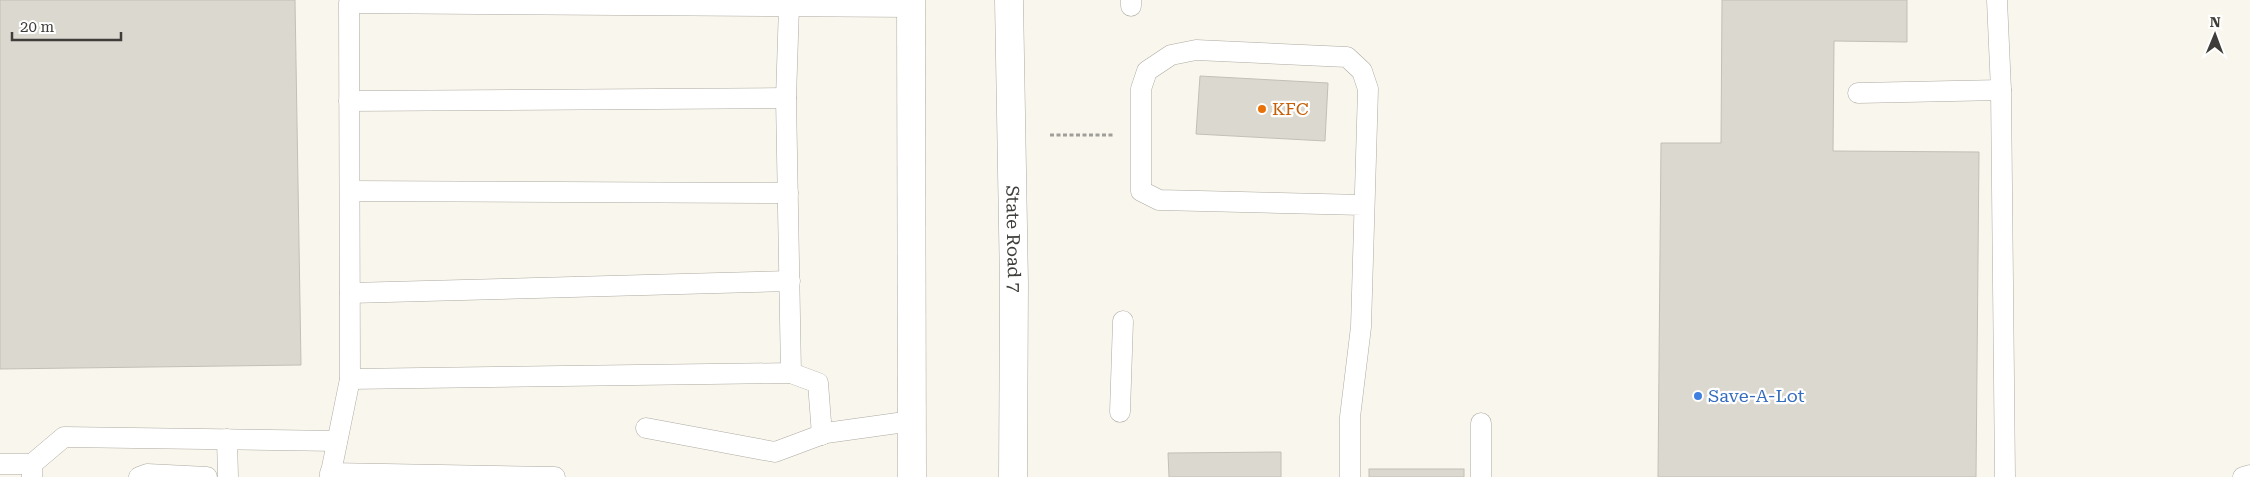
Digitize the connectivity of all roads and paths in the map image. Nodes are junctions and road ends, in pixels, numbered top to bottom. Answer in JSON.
{"nodes":[{"id":1,"x":1009,"y":0,"type":"edge"},
{"id":2,"x":1997,"y":0,"type":"edge"},
{"id":3,"x":348,"y":1,"type":"edge"},
{"id":4,"x":910,"y":3,"type":"edge"},
{"id":5,"x":789,"y":6,"type":"junction"},
{"id":6,"x":2001,"y":90,"type":"junction"},
{"id":7,"x":1858,"y":93,"type":"dead end"},
{"id":8,"x":786,"y":98,"type":"junction"},
{"id":9,"x":349,"y":101,"type":"junction"},
{"id":10,"x":1141,"y":134,"type":"junction"},
{"id":11,"x":1050,"y":135,"type":"dead end"},
{"id":12,"x":350,"y":191,"type":"junction"},
{"id":13,"x":788,"y":193,"type":"junction"},
{"id":14,"x":1363,"y":205,"type":"junction"},
{"id":15,"x":790,"y":281,"type":"junction"},
{"id":16,"x":350,"y":293,"type":"junction"},
{"id":17,"x":1123,"y":321,"type":"dead end"},
{"id":18,"x":791,"y":373,"type":"junction"},
{"id":19,"x":350,"y":380,"type":"junction"},
{"id":20,"x":1120,"y":412,"type":"dead end"},
{"id":21,"x":912,"y":421,"type":"junction"},
{"id":22,"x":1481,"y":423,"type":"dead end"},
{"id":23,"x":646,"y":428,"type":"dead end"},
{"id":24,"x":822,"y":435,"type":"junction"},
{"id":25,"x":227,"y":440,"type":"junction"},
{"id":26,"x":336,"y":441,"type":"junction"},
{"id":27,"x":0,"y":464,"type":"edge"},
{"id":28,"x":32,"y":471,"type":"edge"},
{"id":29,"x":330,"y":475,"type":"edge"},
{"id":30,"x":2250,"y":475,"type":"edge"},
{"id":31,"x":140,"y":477,"type":"edge"},
{"id":32,"x":207,"y":477,"type":"edge"},
{"id":33,"x":228,"y":477,"type":"edge"},
{"id":34,"x":555,"y":477,"type":"edge"},
{"id":35,"x":912,"y":477,"type":"edge"},
{"id":36,"x":1013,"y":477,"type":"edge"},
{"id":37,"x":1350,"y":477,"type":"edge"},
{"id":38,"x":1481,"y":477,"type":"edge"},
{"id":39,"x":2005,"y":477,"type":"edge"},
{"id":40,"x":2243,"y":477,"type":"edge"}],
"edges":[{"from":1,"to":36,"type":"main road","name":"State Road 7"},
{"from":2,"to":6,"type":"lane"},
{"from":3,"to":5,"type":"lane"},
{"from":3,"to":9,"type":"lane"},
{"from":4,"to":5,"type":"lane"},
{"from":4,"to":21,"type":"main road"},
{"from":5,"to":8,"type":"lane"},
{"from":6,"to":7,"type":"lane"},
{"from":6,"to":39,"type":"lane"},
{"from":8,"to":9,"type":"lane"},
{"from":8,"to":13,"type":"lane"},
{"from":9,"to":12,"type":"lane"},
{"from":10,"to":11,"type":"path"},
{"from":10,"to":14,"type":"lane"},
{"from":10,"to":14,"type":"lane"},
{"from":12,"to":13,"type":"lane"},
{"from":12,"to":16,"type":"lane"},
{"from":13,"to":15,"type":"lane"},
{"from":14,"to":37,"type":"lane"},
{"from":15,"to":16,"type":"lane"},
{"from":15,"to":18,"type":"lane"},
{"from":16,"to":19,"type":"lane"},
{"from":17,"to":20,"type":"lane"},
{"from":18,"to":19,"type":"lane"},
{"from":18,"to":24,"type":"lane"},
{"from":19,"to":26,"type":"lane"},
{"from":21,"to":24,"type":"lane"},
{"from":21,"to":35,"type":"main road"},
{"from":22,"to":38,"type":"lane"},
{"from":23,"to":24,"type":"lane"},
{"from":25,"to":26,"type":"lane"},
{"from":25,"to":28,"type":"lane"},
{"from":25,"to":33,"type":"lane"},
{"from":26,"to":29,"type":"lane"},
{"from":27,"to":28,"type":"lane"},
{"from":29,"to":34,"type":"lane"},
{"from":30,"to":40,"type":"lane"},
{"from":31,"to":32,"type":"lane"}]}
